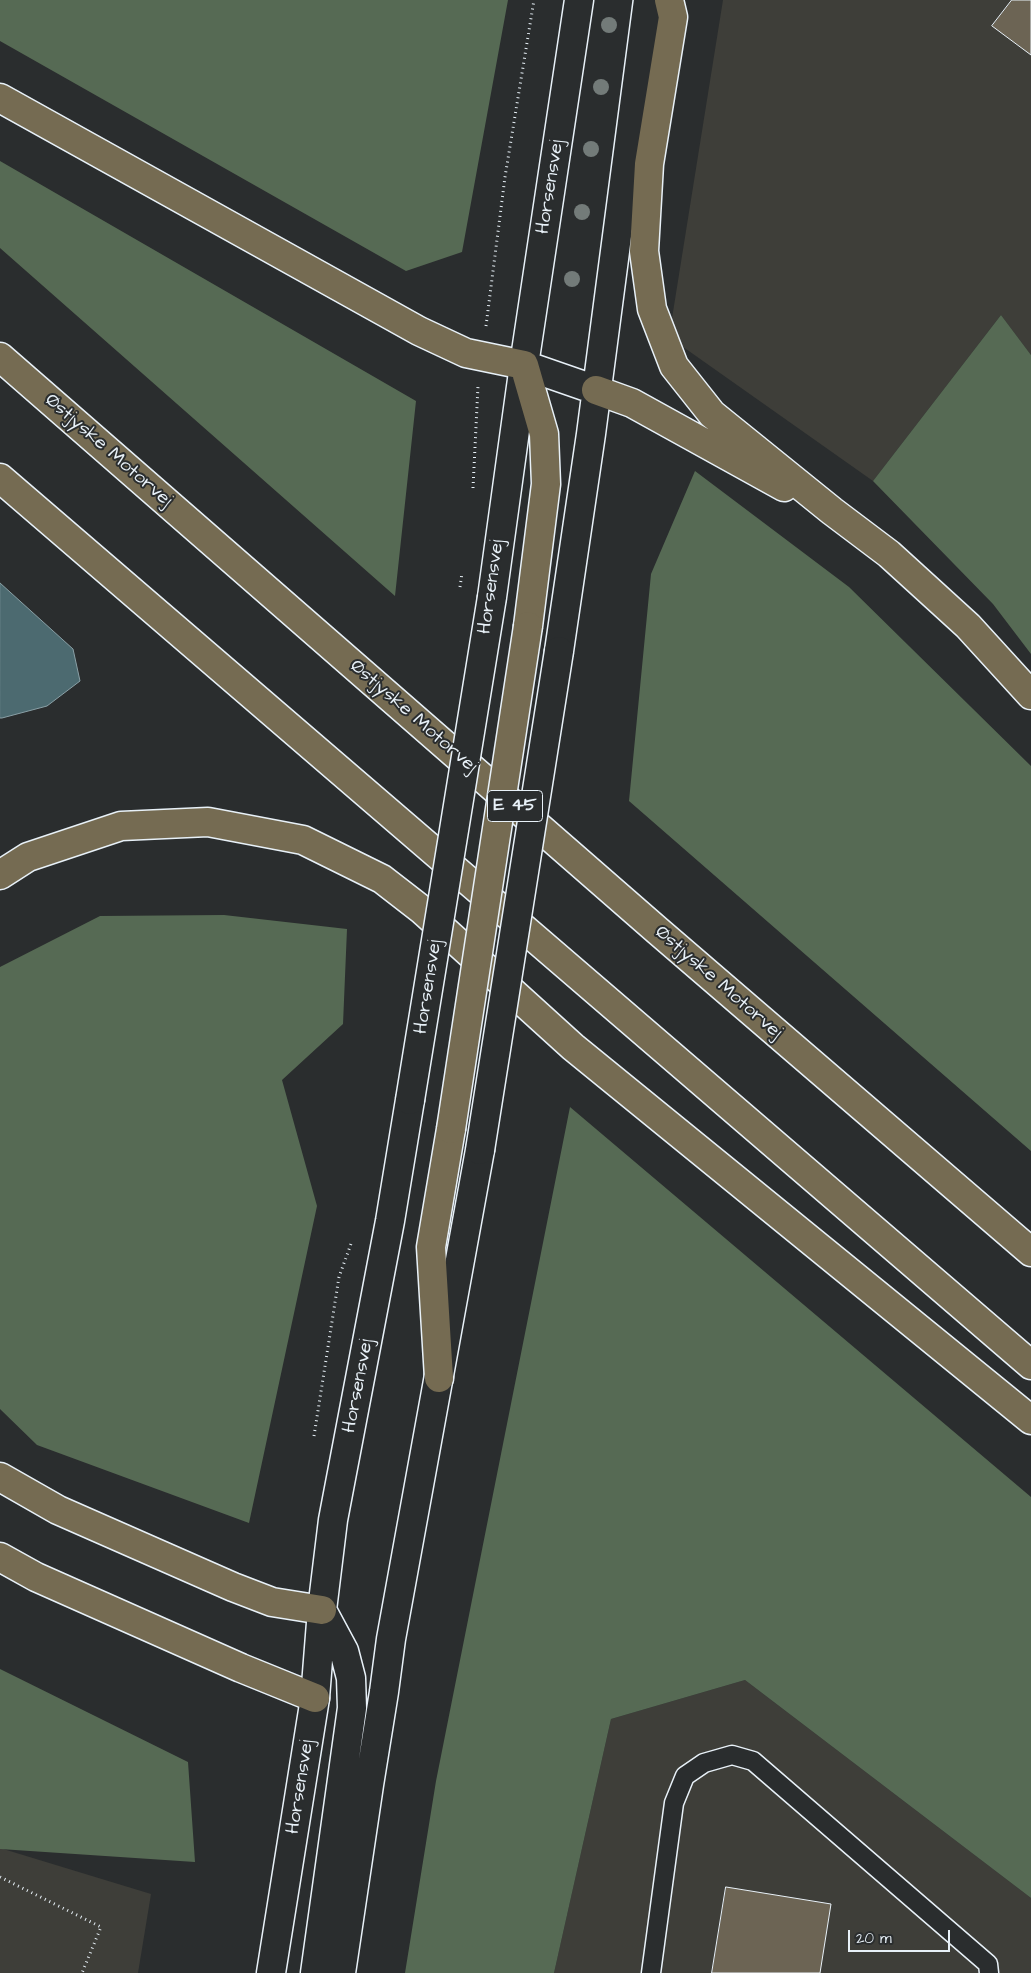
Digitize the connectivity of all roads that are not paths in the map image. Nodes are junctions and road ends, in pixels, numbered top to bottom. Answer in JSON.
{"nodes":[{"id":1,"x":580,"y":0,"type":"edge"},
{"id":2,"x":648,"y":0,"type":"edge"},
{"id":3,"x":669,"y":0,"type":"edge"},
{"id":4,"x":0,"y":98,"type":"edge"},
{"id":5,"x":0,"y":357,"type":"edge"},
{"id":6,"x":524,"y":365,"type":"junction"},
{"id":7,"x":596,"y":390,"type":"junction"},
{"id":8,"x":0,"y":478,"type":"edge"},
{"id":9,"x":832,"y":511,"type":"junction"},
{"id":10,"x":1031,"y":696,"type":"edge"},
{"id":11,"x":0,"y":875,"type":"edge"},
{"id":12,"x":1031,"y":1252,"type":"edge"},
{"id":13,"x":1031,"y":1365,"type":"edge"},
{"id":14,"x":439,"y":1378,"type":"junction"},
{"id":15,"x":1031,"y":1420,"type":"edge"},
{"id":16,"x":0,"y":1477,"type":"edge"},
{"id":17,"x":0,"y":1557,"type":"edge"},
{"id":18,"x":322,"y":1610,"type":"junction"},
{"id":19,"x":391,"y":1639,"type":"junction"},
{"id":20,"x":351,"y":1678,"type":"junction"},
{"id":21,"x":315,"y":1698,"type":"junction"},
{"id":22,"x":272,"y":1973,"type":"edge"},
{"id":23,"x":315,"y":1973,"type":"edge"},
{"id":24,"x":341,"y":1973,"type":"edge"},
{"id":25,"x":651,"y":1973,"type":"edge"},
{"id":26,"x":989,"y":1973,"type":"edge"}],
"edges":[{"from":1,"to":6,"type":"main road","name":"Horsensvej"},
{"from":2,"to":7,"type":"main road"},
{"from":3,"to":9,"type":"highway"},
{"from":4,"to":6,"type":"highway"},
{"from":5,"to":12,"type":"highway","name":"Østjyske Motorvej","number":"E 45"},
{"from":6,"to":7,"type":"main road"},
{"from":6,"to":14,"type":"highway","bridge":true},
{"from":6,"to":18,"type":"main road","name":"Horsensvej","bridge":true},
{"from":7,"to":9,"type":"highway"},
{"from":7,"to":14,"type":"main road","bridge":true},
{"from":8,"to":13,"type":"highway"},
{"from":9,"to":10,"type":"highway"},
{"from":11,"to":15,"type":"highway"},
{"from":14,"to":19,"type":"main road"},
{"from":16,"to":18,"type":"highway"},
{"from":17,"to":21,"type":"highway"},
{"from":18,"to":20,"type":"main road"},
{"from":18,"to":21,"type":"main road","name":"Horsensvej"},
{"from":19,"to":20,"type":"main road"},
{"from":19,"to":24,"type":"main road"},
{"from":20,"to":21,"type":"main road"},
{"from":20,"to":23,"type":"main road"},
{"from":21,"to":22,"type":"main road","name":"Horsensvej"},
{"from":25,"to":26,"type":"lane"}]}
